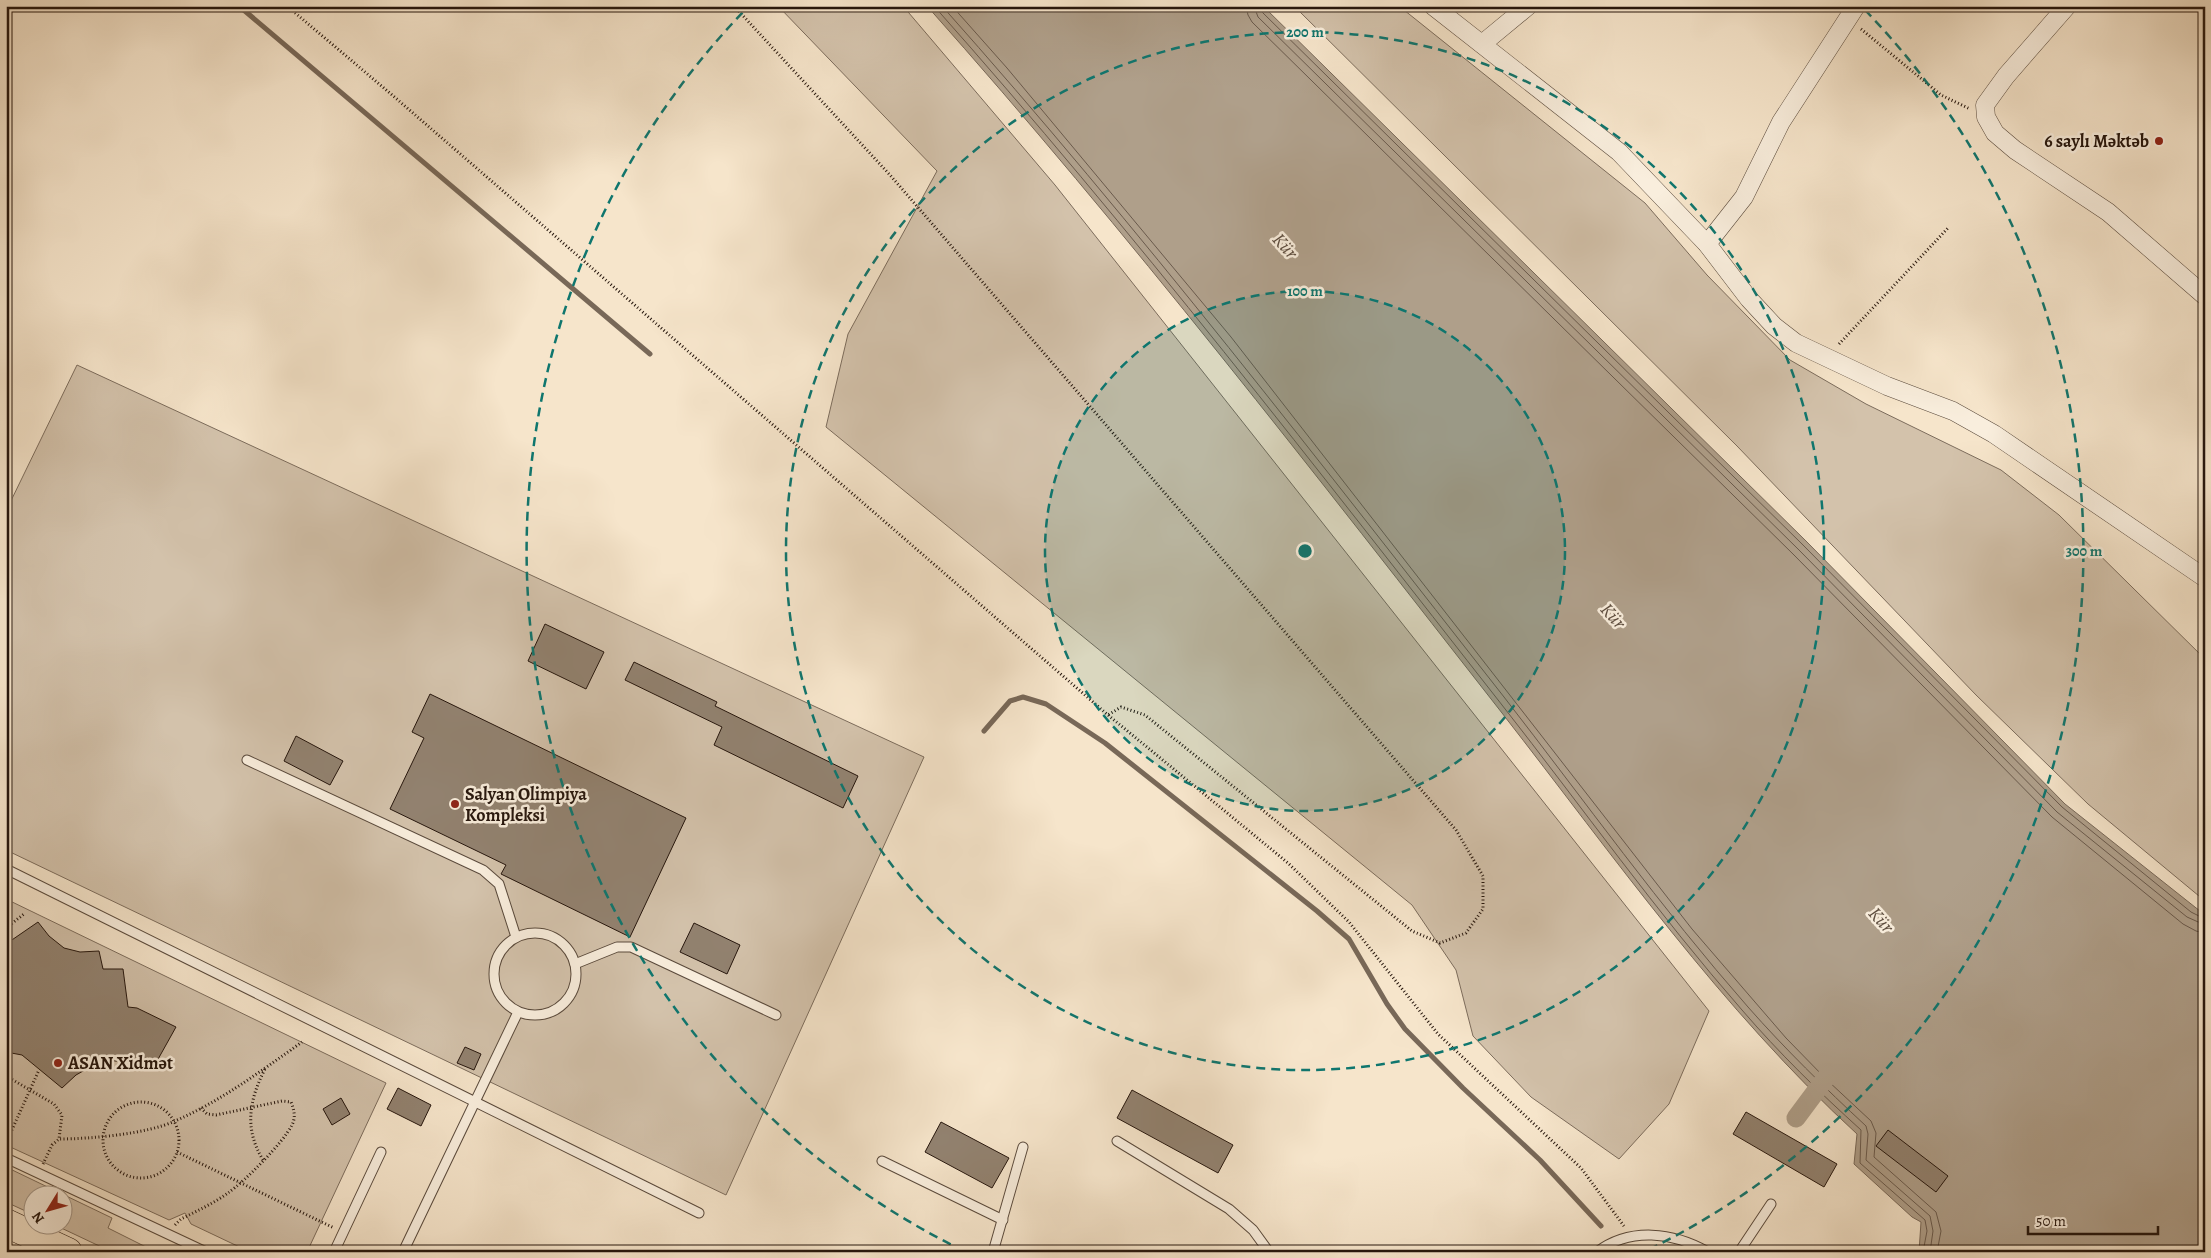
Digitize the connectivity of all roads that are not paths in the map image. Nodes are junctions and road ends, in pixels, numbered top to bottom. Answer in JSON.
{"nodes":[{"id":1,"x":1433,"y":6,"type":"edge"},
{"id":2,"x":1528,"y":6,"type":"edge"},
{"id":3,"x":2067,"y":6,"type":"edge"},
{"id":4,"x":1853,"y":13,"type":"edge"},
{"id":5,"x":1482,"y":44,"type":"junction"},
{"id":6,"x":1707,"y":244,"type":"junction"},
{"id":7,"x":2205,"y":296,"type":"edge"},
{"id":8,"x":2205,"y":578,"type":"edge"},
{"id":9,"x":247,"y":760,"type":"dead end"},
{"id":10,"x":6,"y":869,"type":"edge"},
{"id":11,"x":516,"y":937,"type":"junction"},
{"id":12,"x":575,"y":964,"type":"junction"},
{"id":13,"x":518,"y":1012,"type":"junction"},
{"id":14,"x":776,"y":1015,"type":"dead end"},
{"id":15,"x":475,"y":1101,"type":"junction"},
{"id":16,"x":1117,"y":1140,"type":"dead end"},
{"id":17,"x":1023,"y":1147,"type":"dead end"},
{"id":18,"x":381,"y":1152,"type":"dead end"},
{"id":19,"x":6,"y":1158,"type":"edge"},
{"id":20,"x":882,"y":1161,"type":"dead end"},
{"id":21,"x":1771,"y":1204,"type":"dead end"},
{"id":22,"x":699,"y":1213,"type":"dead end"},
{"id":23,"x":1003,"y":1220,"type":"junction"},
{"id":24,"x":6,"y":1223,"type":"edge"},
{"id":25,"x":68,"y":1252,"type":"edge"},
{"id":26,"x":206,"y":1252,"type":"edge"},
{"id":27,"x":334,"y":1252,"type":"edge"},
{"id":28,"x":403,"y":1252,"type":"edge"},
{"id":29,"x":993,"y":1252,"type":"edge"},
{"id":30,"x":1269,"y":1252,"type":"edge"},
{"id":31,"x":1598,"y":1252,"type":"edge"},
{"id":32,"x":1708,"y":1252,"type":"edge"},
{"id":33,"x":1739,"y":1252,"type":"edge"}],
"edges":[{"from":1,"to":5,"type":"street"},
{"from":2,"to":5,"type":"street"},
{"from":3,"to":7,"type":"street"},
{"from":4,"to":6,"type":"street"},
{"from":5,"to":6,"type":"street"},
{"from":6,"to":8,"type":"street"},
{"from":9,"to":11,"type":"lane"},
{"from":10,"to":15,"type":"lane"},
{"from":11,"to":12,"type":"lane"},
{"from":11,"to":13,"type":"lane"},
{"from":12,"to":13,"type":"lane"},
{"from":12,"to":14,"type":"lane"},
{"from":13,"to":15,"type":"lane"},
{"from":15,"to":22,"type":"lane"},
{"from":15,"to":28,"type":"lane"},
{"from":16,"to":30,"type":"lane"},
{"from":17,"to":23,"type":"lane"},
{"from":18,"to":27,"type":"lane"},
{"from":19,"to":26,"type":"lane"},
{"from":20,"to":23,"type":"lane"},
{"from":21,"to":33,"type":"lane"},
{"from":23,"to":29,"type":"lane"},
{"from":24,"to":25,"type":"main road"},
{"from":31,"to":32,"type":"lane"}]}
